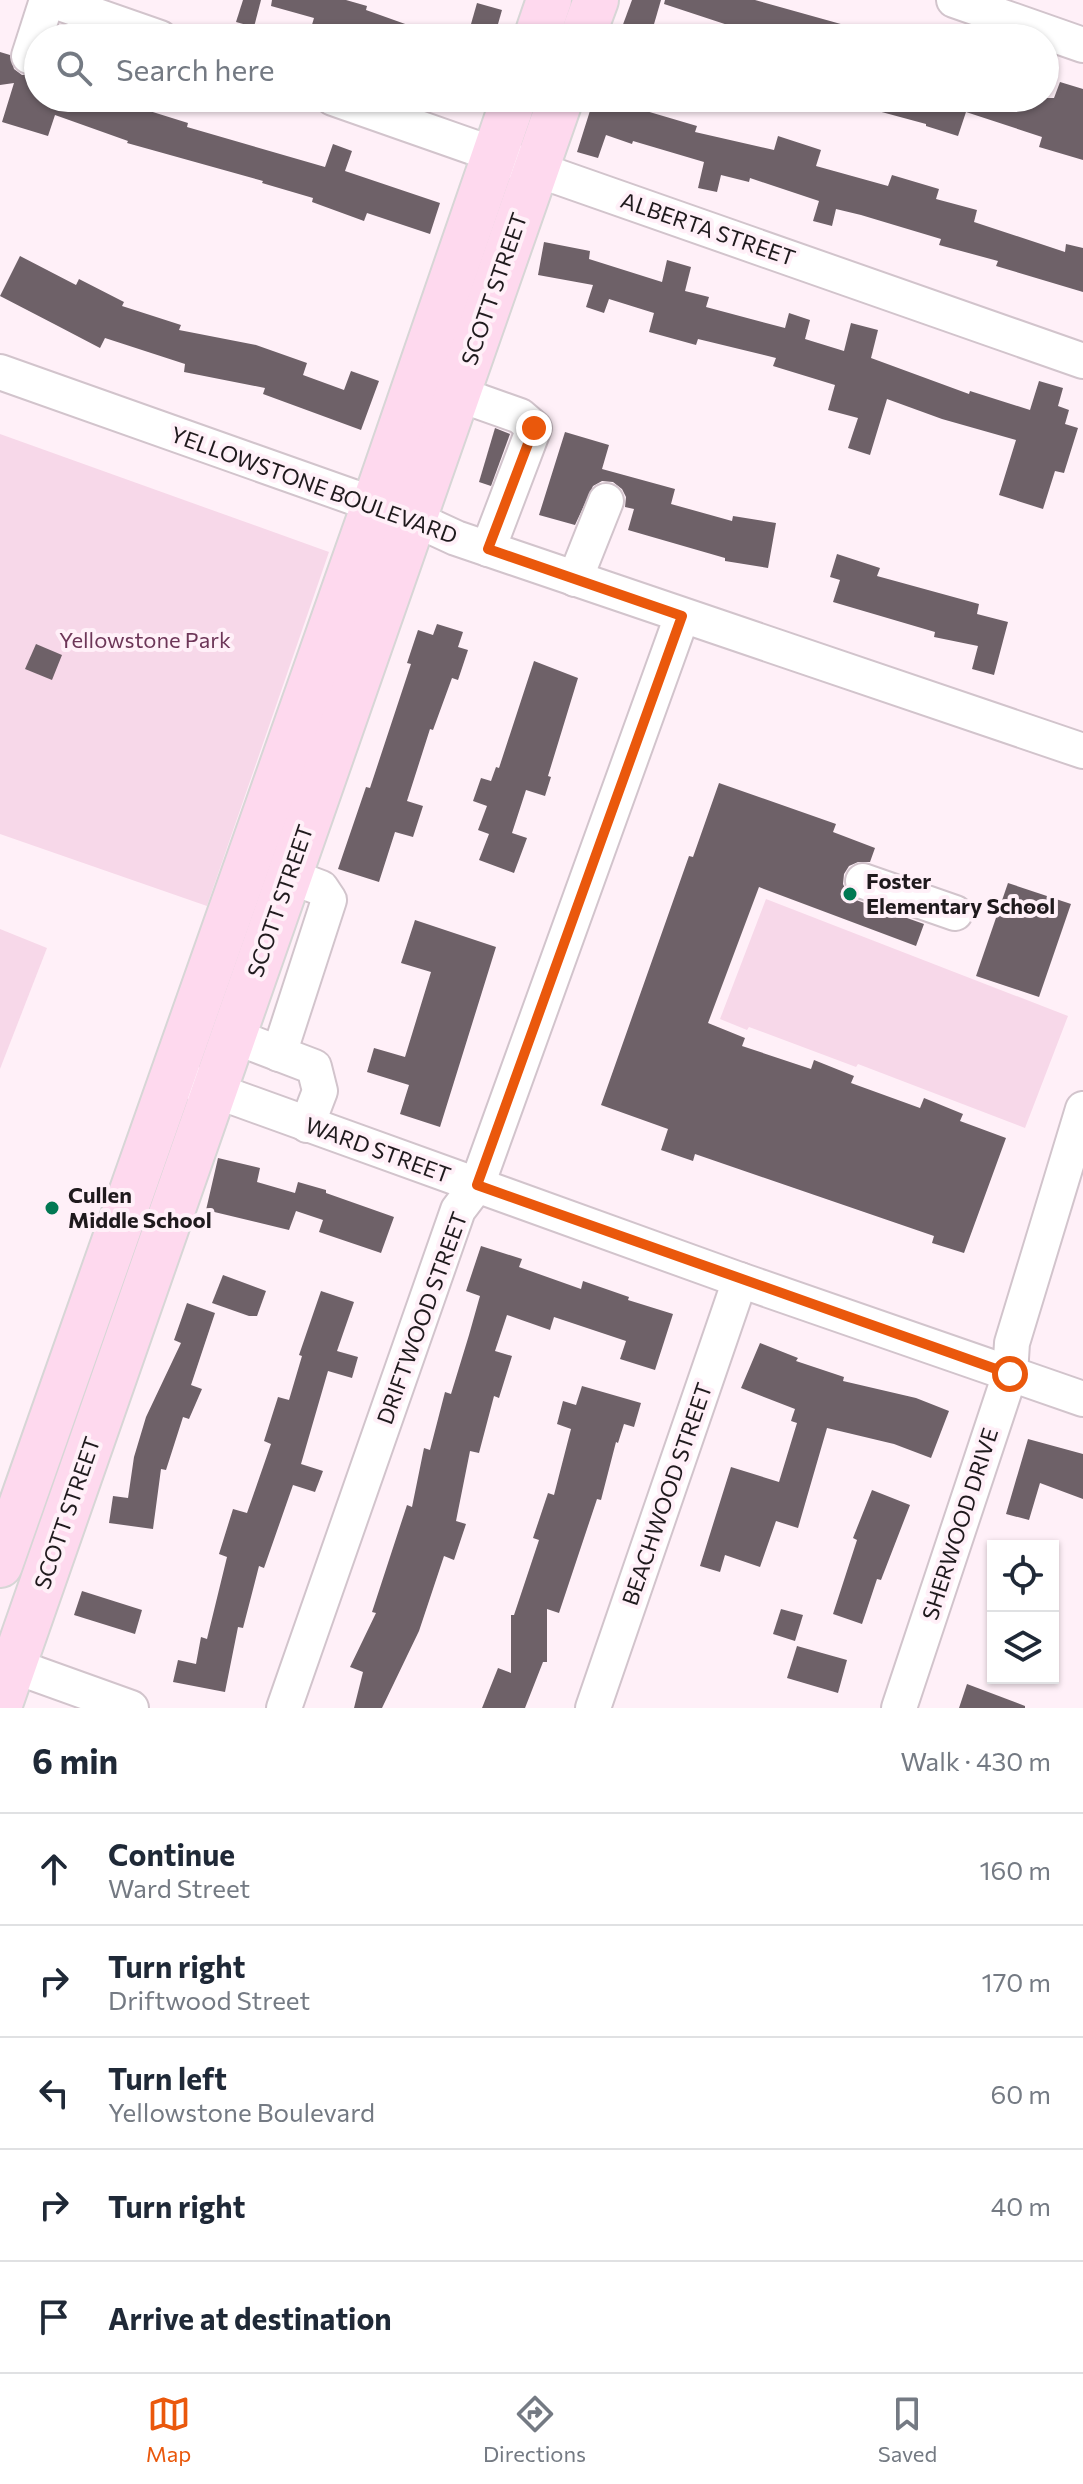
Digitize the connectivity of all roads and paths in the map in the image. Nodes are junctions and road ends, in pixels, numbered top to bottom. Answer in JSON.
{"nodes":[{"id":1,"x":49,"y":0,"type":"edge"},
{"id":2,"x":549,"y":0,"type":"edge"},
{"id":3,"x":596,"y":0,"type":"edge"},
{"id":4,"x":954,"y":0,"type":"edge"},
{"id":5,"x":40,"y":24,"type":"edge"},
{"id":6,"x":119,"y":24,"type":"edge"},
{"id":7,"x":541,"y":24,"type":"edge"},
{"id":8,"x":587,"y":24,"type":"edge"},
{"id":9,"x":1023,"y":24,"type":"edge"},
{"id":10,"x":1059,"y":37,"type":"edge"},
{"id":11,"x":1083,"y":45,"type":"edge"},
{"id":12,"x":373,"y":112,"type":"edge"},
{"id":13,"x":509,"y":112,"type":"edge"},
{"id":14,"x":556,"y":112,"type":"edge"},
{"id":15,"x":494,"y":154,"type":"junction"},
{"id":16,"x":536,"y":168,"type":"junction"},
{"id":17,"x":1083,"y":361,"type":"edge"},
{"id":18,"x":0,"y":372,"type":"edge"},
{"id":19,"x":458,"y":394,"type":"junction"},
{"id":20,"x":606,"y":501,"type":"dead end"},
{"id":21,"x":374,"y":505,"type":"junction"},
{"id":22,"x":415,"y":519,"type":"junction"},
{"id":23,"x":488,"y":549,"type":"junction"},
{"id":24,"x":575,"y":579,"type":"junction"},
{"id":25,"x":682,"y":616,"type":"junction"},
{"id":26,"x":1083,"y":751,"type":"edge"},
{"id":27,"x":252,"y":850,"type":"junction"},
{"id":28,"x":291,"y":871,"type":"junction"},
{"id":29,"x":863,"y":881,"type":"dead end"},
{"id":30,"x":955,"y":913,"type":"dead end"},
{"id":31,"x":233,"y":1036,"type":"junction"},
{"id":32,"x":279,"y":1054,"type":"junction"},
{"id":33,"x":172,"y":1076,"type":"junction"},
{"id":34,"x":213,"y":1090,"type":"junction"},
{"id":35,"x":1083,"y":1109,"type":"edge"},
{"id":36,"x":307,"y":1125,"type":"junction"},
{"id":37,"x":477,"y":1185,"type":"junction"},
{"id":38,"x":740,"y":1280,"type":"junction"},
{"id":39,"x":1010,"y":1374,"type":"junction"},
{"id":40,"x":1083,"y":1399,"type":"edge"},
{"id":41,"x":0,"y":1565,"type":"edge"},
{"id":42,"x":5,"y":1676,"type":"edge"},
{"id":43,"x":131,"y":1708,"type":"edge"},
{"id":44,"x":284,"y":1708,"type":"edge"},
{"id":45,"x":593,"y":1708,"type":"edge"},
{"id":46,"x":899,"y":1708,"type":"edge"}],
"edges":[{"from":1,"to":5,"type":"street"},
{"from":1,"to":6,"type":"street"},
{"from":2,"to":7,"type":"main road"},
{"from":3,"to":8,"type":"main road"},
{"from":4,"to":9,"type":"street"},
{"from":10,"to":11,"type":"street"},
{"from":12,"to":15,"type":"street","name":"ALBERTA STREET"},
{"from":13,"to":15,"type":"main road","name":"SCOTT STREET"},
{"from":14,"to":16,"type":"main road","name":"SCOTT STREET"},
{"from":15,"to":16,"type":"street","name":"ALBERTA STREET"},
{"from":15,"to":21,"type":"main road","name":"SCOTT STREET"},
{"from":16,"to":17,"type":"street","name":"ALBERTA STREET"},
{"from":16,"to":19,"type":"main road","name":"SCOTT STREET"},
{"from":18,"to":21,"type":"street","name":"YELLOWSTONE BOULEVARD"},
{"from":19,"to":22,"type":"main road","name":"SCOTT STREET"},
{"from":19,"to":23,"type":"street"},
{"from":20,"to":24,"type":"street"},
{"from":21,"to":22,"type":"street","name":"YELLOWSTONE BOULEVARD"},
{"from":21,"to":27,"type":"main road","name":"SCOTT STREET"},
{"from":22,"to":23,"type":"street","name":"YELLOWSTONE BOULEVARD"},
{"from":22,"to":28,"type":"main road","name":"SCOTT STREET"},
{"from":23,"to":24,"type":"street","name":"YELLOWSTONE BOULEVARD"},
{"from":24,"to":25,"type":"street","name":"YELLOWSTONE BOULEVARD"},
{"from":25,"to":26,"type":"street","name":"YELLOWSTONE BOULEVARD"},
{"from":25,"to":37,"type":"street","name":"DRIFTWOOD STREET"},
{"from":27,"to":28,"type":"main road"},
{"from":27,"to":33,"type":"main road","name":"SCOTT STREET"},
{"from":28,"to":31,"type":"main road","name":"SCOTT STREET"},
{"from":28,"to":32,"type":"street"},
{"from":29,"to":30,"type":"street"},
{"from":31,"to":32,"type":"street"},
{"from":31,"to":34,"type":"main road","name":"SCOTT STREET"},
{"from":32,"to":36,"type":"street"},
{"from":33,"to":34,"type":"street","name":"WARD STREET"},
{"from":33,"to":41,"type":"main road","name":"SCOTT STREET"},
{"from":34,"to":36,"type":"street","name":"WARD STREET"},
{"from":34,"to":42,"type":"main road","name":"SCOTT STREET"},
{"from":35,"to":39,"type":"street","name":"SHERWOOD DRIVE"},
{"from":36,"to":37,"type":"street","name":"WARD STREET"},
{"from":37,"to":38,"type":"street","name":"WARD STREET"},
{"from":37,"to":44,"type":"street","name":"DRIFTWOOD STREET"},
{"from":38,"to":39,"type":"street","name":"WARD STREET"},
{"from":38,"to":45,"type":"street","name":"BEACHWOOD STREET"},
{"from":39,"to":40,"type":"street","name":"WARD STREET"},
{"from":39,"to":46,"type":"street","name":"SHERWOOD DRIVE"},
{"from":42,"to":43,"type":"street"}]}
